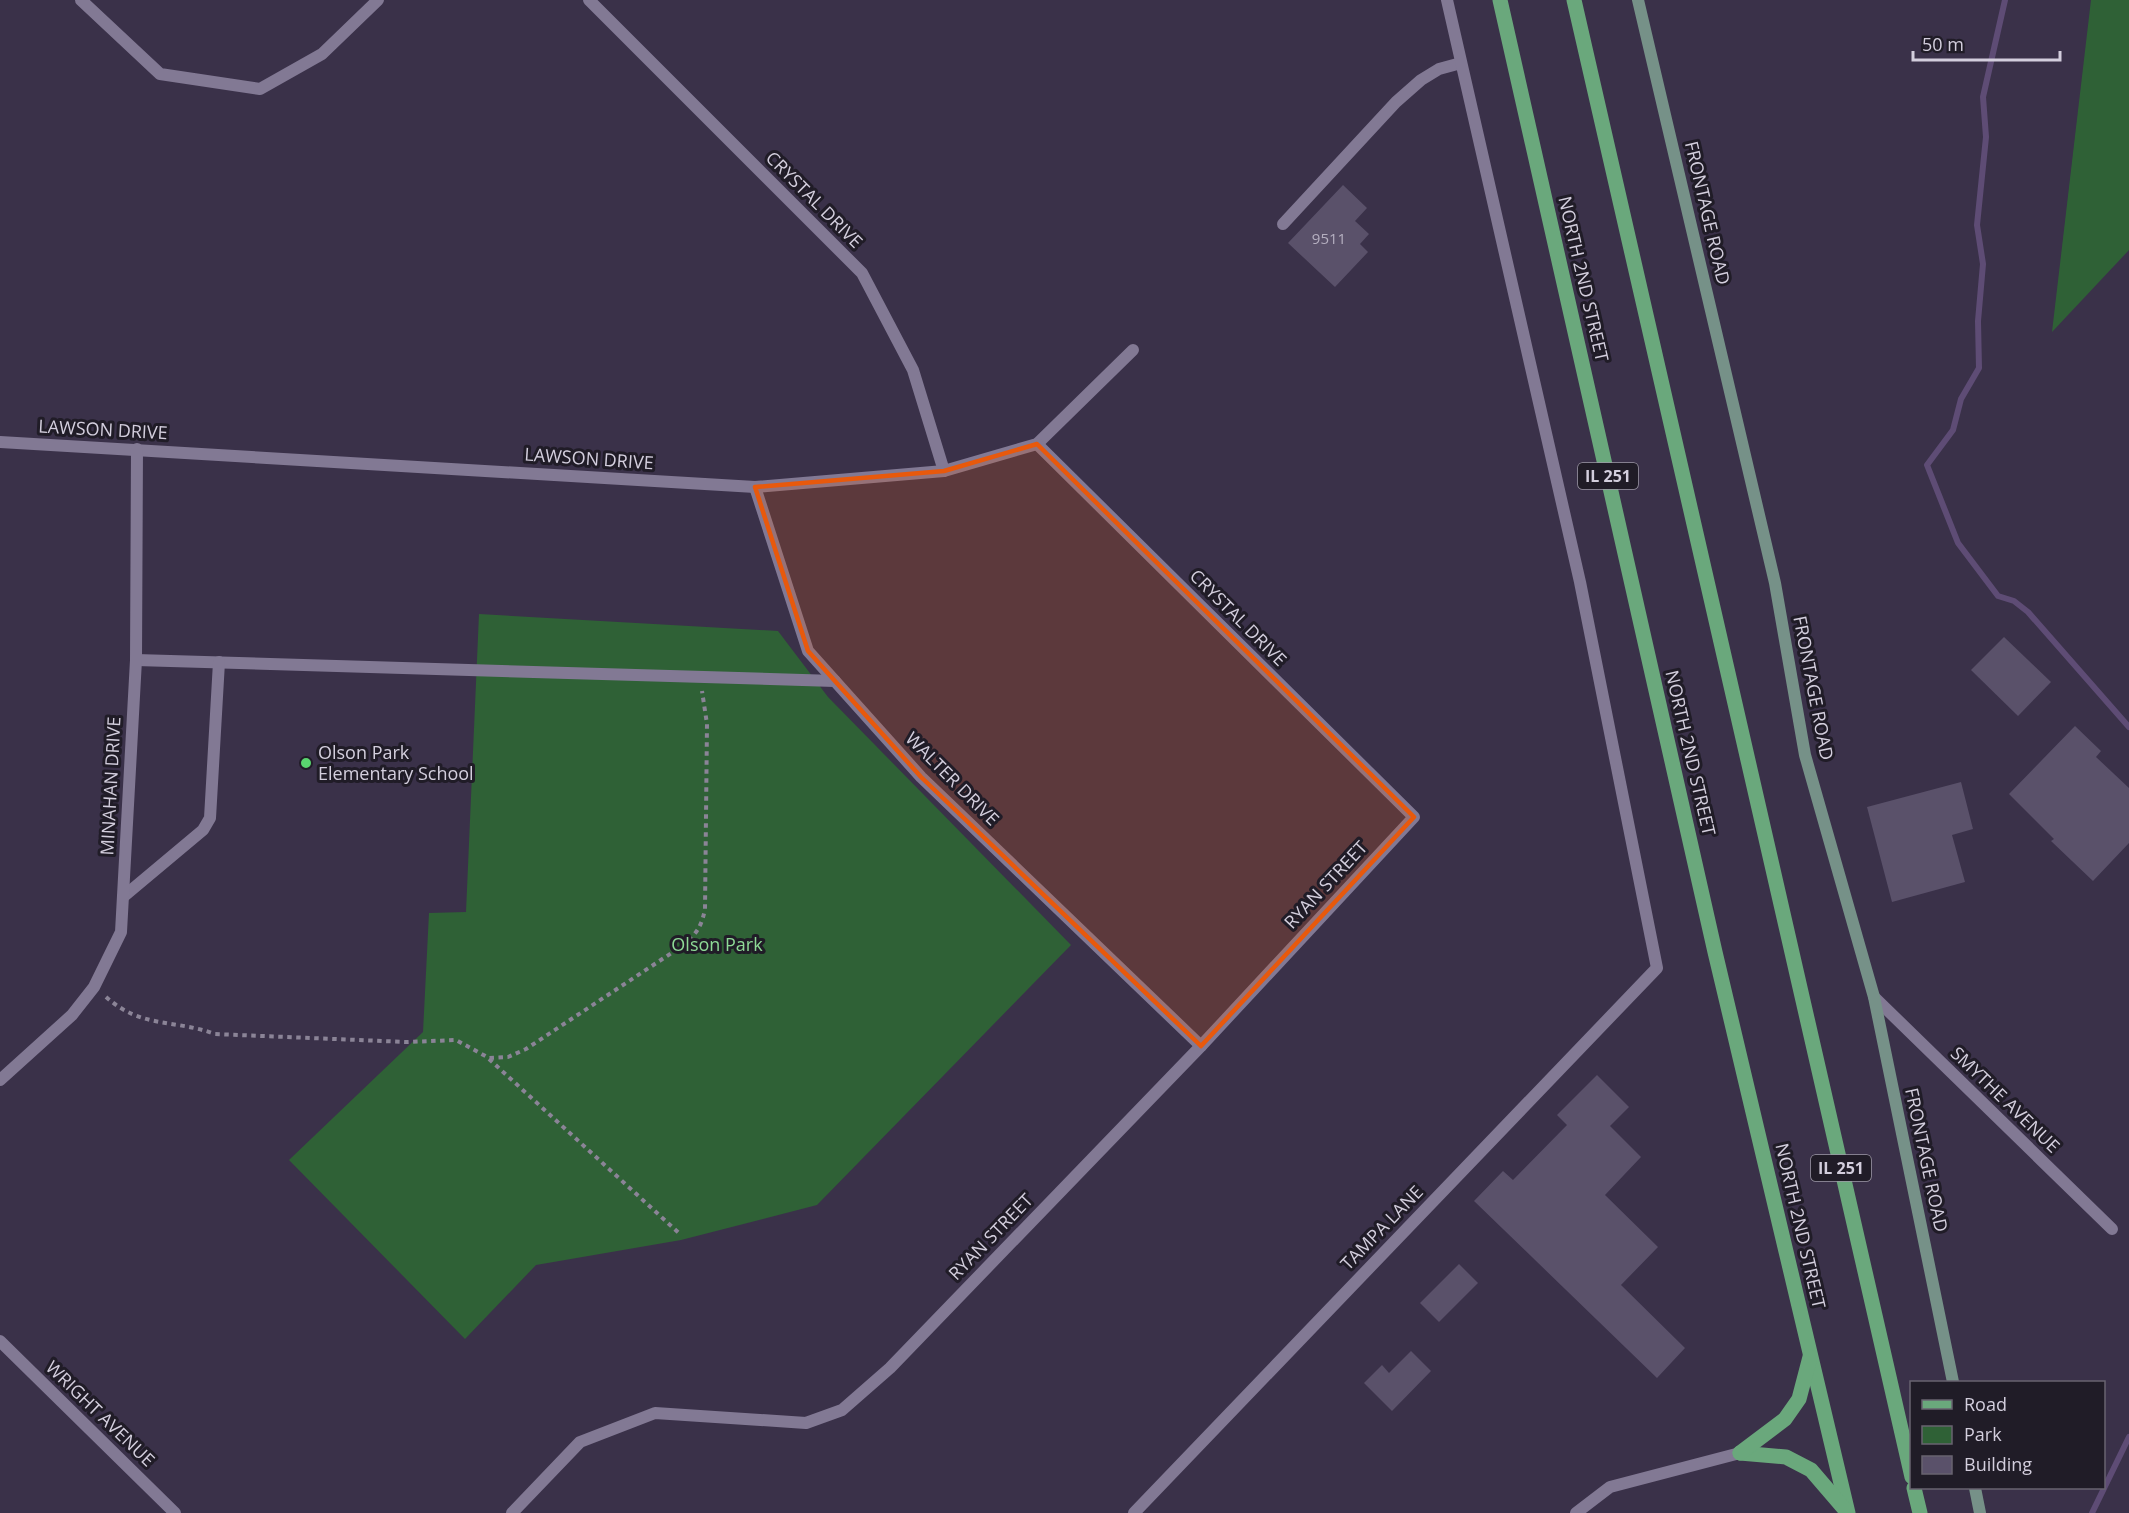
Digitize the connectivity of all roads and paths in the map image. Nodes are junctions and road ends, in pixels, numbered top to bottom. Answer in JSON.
{"nodes":[{"id":1,"x":81,"y":0,"type":"edge"},
{"id":2,"x":378,"y":0,"type":"edge"},
{"id":3,"x":589,"y":0,"type":"edge"},
{"id":4,"x":1447,"y":0,"type":"edge"},
{"id":5,"x":1500,"y":0,"type":"edge"},
{"id":6,"x":1574,"y":0,"type":"edge"},
{"id":7,"x":1638,"y":0,"type":"edge"},
{"id":8,"x":1461,"y":63,"type":"junction"},
{"id":9,"x":1283,"y":224,"type":"dead end"},
{"id":10,"x":1133,"y":350,"type":"dead end"},
{"id":11,"x":0,"y":442,"type":"edge"},
{"id":12,"x":1037,"y":444,"type":"junction"},
{"id":13,"x":137,"y":449,"type":"junction"},
{"id":14,"x":944,"y":471,"type":"junction"},
{"id":15,"x":755,"y":487,"type":"junction"},
{"id":16,"x":136,"y":660,"type":"junction"},
{"id":17,"x":219,"y":662,"type":"junction"},
{"id":18,"x":697,"y":676,"type":"junction"},
{"id":19,"x":835,"y":681,"type":"junction"},
{"id":20,"x":1414,"y":817,"type":"joint"},
{"id":21,"x":123,"y":897,"type":"junction"},
{"id":22,"x":94,"y":987,"type":"junction"},
{"id":23,"x":1874,"y":997,"type":"junction"},
{"id":24,"x":1201,"y":1046,"type":"junction"},
{"id":25,"x":489,"y":1058,"type":"junction"},
{"id":26,"x":0,"y":1080,"type":"edge"},
{"id":27,"x":2112,"y":1229,"type":"dead end"},
{"id":28,"x":681,"y":1235,"type":"dead end"},
{"id":29,"x":0,"y":1341,"type":"edge"},
{"id":30,"x":1810,"y":1354,"type":"junction"},
{"id":31,"x":1953,"y":1381,"type":"edge"},
{"id":32,"x":1740,"y":1453,"type":"junction"},
{"id":33,"x":1910,"y":1473,"type":"edge"},
{"id":34,"x":1914,"y":1489,"type":"edge"},
{"id":35,"x":1975,"y":1489,"type":"edge"},
{"id":36,"x":175,"y":1513,"type":"edge"},
{"id":37,"x":512,"y":1513,"type":"edge"},
{"id":38,"x":1134,"y":1513,"type":"edge"},
{"id":39,"x":1576,"y":1513,"type":"edge"},
{"id":40,"x":1848,"y":1513,"type":"edge"},
{"id":41,"x":1920,"y":1513,"type":"edge"},
{"id":42,"x":1980,"y":1513,"type":"edge"}],
"edges":[{"from":1,"to":2,"type":"street"},
{"from":3,"to":14,"type":"street","name":"CRYSTAL DRIVE"},
{"from":4,"to":8,"type":"street"},
{"from":5,"to":30,"type":"main road","name":"NORTH 2ND STREET","number":"IL 251"},
{"from":6,"to":33,"type":"main road","number":"IL 251"},
{"from":7,"to":23,"type":"street","name":"FRONTAGE ROAD"},
{"from":8,"to":9,"type":"street"},
{"from":8,"to":38,"type":"street","name":"TAMPA LANE"},
{"from":10,"to":12,"type":"street","name":"LAWSON DRIVE"},
{"from":11,"to":13,"type":"street","name":"LAWSON DRIVE"},
{"from":12,"to":14,"type":"street","name":"LAWSON DRIVE"},
{"from":12,"to":20,"type":"street","name":"CRYSTAL DRIVE"},
{"from":13,"to":15,"type":"street","name":"LAWSON DRIVE"},
{"from":13,"to":16,"type":"street","name":"MINAHAN DRIVE"},
{"from":14,"to":15,"type":"street","name":"LAWSON DRIVE"},
{"from":15,"to":19,"type":"street","name":"WALTER DRIVE"},
{"from":16,"to":17,"type":"street"},
{"from":16,"to":21,"type":"street","name":"MINAHAN DRIVE"},
{"from":17,"to":18,"type":"street"},
{"from":17,"to":21,"type":"street"},
{"from":18,"to":19,"type":"street"},
{"from":18,"to":25,"type":"path"},
{"from":19,"to":24,"type":"street","name":"WALTER DRIVE"},
{"from":20,"to":24,"type":"street","name":"RYAN STREET"},
{"from":21,"to":22,"type":"street","name":"MINAHAN DRIVE"},
{"from":22,"to":25,"type":"path"},
{"from":22,"to":26,"type":"street","name":"MINAHAN DRIVE"},
{"from":23,"to":27,"type":"street","name":"SMYTHE AVENUE"},
{"from":23,"to":31,"type":"street","name":"FRONTAGE ROAD"},
{"from":24,"to":37,"type":"street","name":"RYAN STREET"},
{"from":25,"to":28,"type":"path"},
{"from":29,"to":36,"type":"street","name":"WRIGHT AVENUE"},
{"from":30,"to":32,"type":"main road"},
{"from":30,"to":40,"type":"main road","name":"NORTH 2ND STREET","number":"IL 251"},
{"from":32,"to":39,"type":"street"},
{"from":32,"to":40,"type":"main road"},
{"from":34,"to":41,"type":"main road"},
{"from":35,"to":42,"type":"street"}]}
